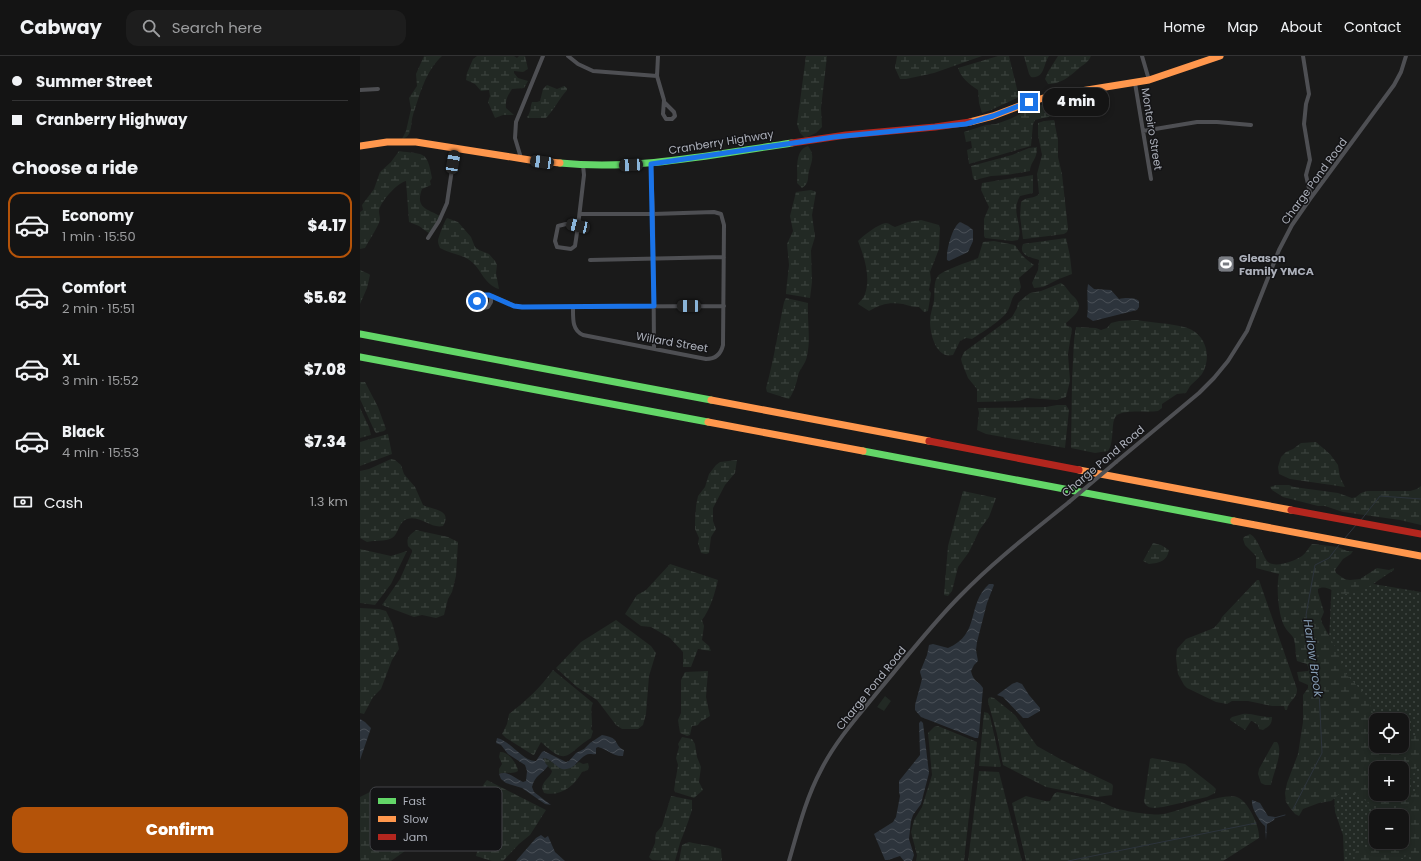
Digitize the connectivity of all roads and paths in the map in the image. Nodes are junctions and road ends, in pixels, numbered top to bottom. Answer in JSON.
{"nodes":[{"id":1,"x":544,"y":56,"type":"edge"},
{"id":2,"x":568,"y":56,"type":"edge"},
{"id":3,"x":658,"y":56,"type":"edge"},
{"id":4,"x":1142,"y":56,"type":"edge"},
{"id":5,"x":1220,"y":56,"type":"edge"},
{"id":6,"x":1303,"y":56,"type":"edge"},
{"id":7,"x":1406,"y":56,"type":"edge"},
{"id":8,"x":657,"y":76,"type":"junction"},
{"id":9,"x":1149,"y":80,"type":"junction"},
{"id":10,"x":1135,"y":83,"type":"junction"},
{"id":11,"x":360,"y":90,"type":"edge"},
{"id":12,"x":378,"y":90,"type":"dead end"},
{"id":13,"x":664,"y":102,"type":"dead end"},
{"id":14,"x":1251,"y":125,"type":"dead end"},
{"id":15,"x":1143,"y":131,"type":"junction"},
{"id":16,"x":360,"y":146,"type":"edge"},
{"id":17,"x":455,"y":148,"type":"junction"},
{"id":18,"x":521,"y":158,"type":"junction"},
{"id":19,"x":651,"y":164,"type":"junction"},
{"id":20,"x":583,"y":165,"type":"junction"},
{"id":21,"x":1151,"y":179,"type":"dead end"},
{"id":22,"x":1311,"y":197,"type":"junction"},
{"id":23,"x":580,"y":214,"type":"junction"},
{"id":24,"x":653,"y":214,"type":"junction"},
{"id":25,"x":578,"y":226,"type":"junction"},
{"id":26,"x":428,"y":238,"type":"dead end"},
{"id":27,"x":724,"y":257,"type":"junction"},
{"id":28,"x":654,"y":258,"type":"junction"},
{"id":29,"x":590,"y":260,"type":"dead end"},
{"id":30,"x":491,"y":296,"type":"dead end"},
{"id":31,"x":654,"y":306,"type":"junction"},
{"id":32,"x":724,"y":306,"type":"junction"},
{"id":33,"x":573,"y":307,"type":"junction"},
{"id":34,"x":360,"y":334,"type":"edge"},
{"id":35,"x":654,"y":349,"type":"junction"},
{"id":36,"x":360,"y":357,"type":"edge"},
{"id":37,"x":1421,"y":534,"type":"edge"},
{"id":38,"x":1421,"y":556,"type":"edge"},
{"id":39,"x":789,"y":861,"type":"edge"}],
"edges":[{"from":1,"to":18,"type":"street"},
{"from":2,"to":8,"type":"street"},
{"from":3,"to":8,"type":"street"},
{"from":4,"to":9,"type":"street"},
{"from":5,"to":9,"type":"main road","name":"Cranberry Highway"},
{"from":6,"to":22,"type":"street"},
{"from":7,"to":22,"type":"street","name":"Charge Pond Road"},
{"from":8,"to":13,"type":"street"},
{"from":9,"to":10,"type":"main road","name":"Cranberry Highway"},
{"from":10,"to":15,"type":"street","name":"Monteiro Street"},
{"from":10,"to":19,"type":"main road","name":"Cranberry Highway"},
{"from":11,"to":12,"type":"street"},
{"from":14,"to":15,"type":"street"},
{"from":15,"to":21,"type":"street","name":"Monteiro Street"},
{"from":16,"to":17,"type":"main road","name":"Cranberry Highway"},
{"from":17,"to":18,"type":"main road","name":"Cranberry Highway"},
{"from":17,"to":26,"type":"street"},
{"from":18,"to":20,"type":"main road","name":"Cranberry Highway"},
{"from":19,"to":20,"type":"main road","name":"Cranberry Highway"},
{"from":19,"to":24,"type":"street"},
{"from":20,"to":23,"type":"street"},
{"from":22,"to":39,"type":"street","name":"Charge Pond Road","bridge":true},
{"from":23,"to":24,"type":"street"},
{"from":23,"to":25,"type":"street"},
{"from":24,"to":27,"type":"street","name":"Willard Street"},
{"from":24,"to":28,"type":"street"},
{"from":25,"to":25,"type":"street"},
{"from":27,"to":28,"type":"street"},
{"from":27,"to":32,"type":"street","name":"Willard Street"},
{"from":28,"to":29,"type":"street"},
{"from":28,"to":31,"type":"street"},
{"from":30,"to":33,"type":"street"},
{"from":31,"to":32,"type":"street"},
{"from":31,"to":33,"type":"street"},
{"from":31,"to":35,"type":"street"},
{"from":32,"to":35,"type":"street","name":"Willard Street"},
{"from":33,"to":35,"type":"street","name":"Willard Street"},
{"from":34,"to":37,"type":"main road"},
{"from":36,"to":38,"type":"main road"}]}
